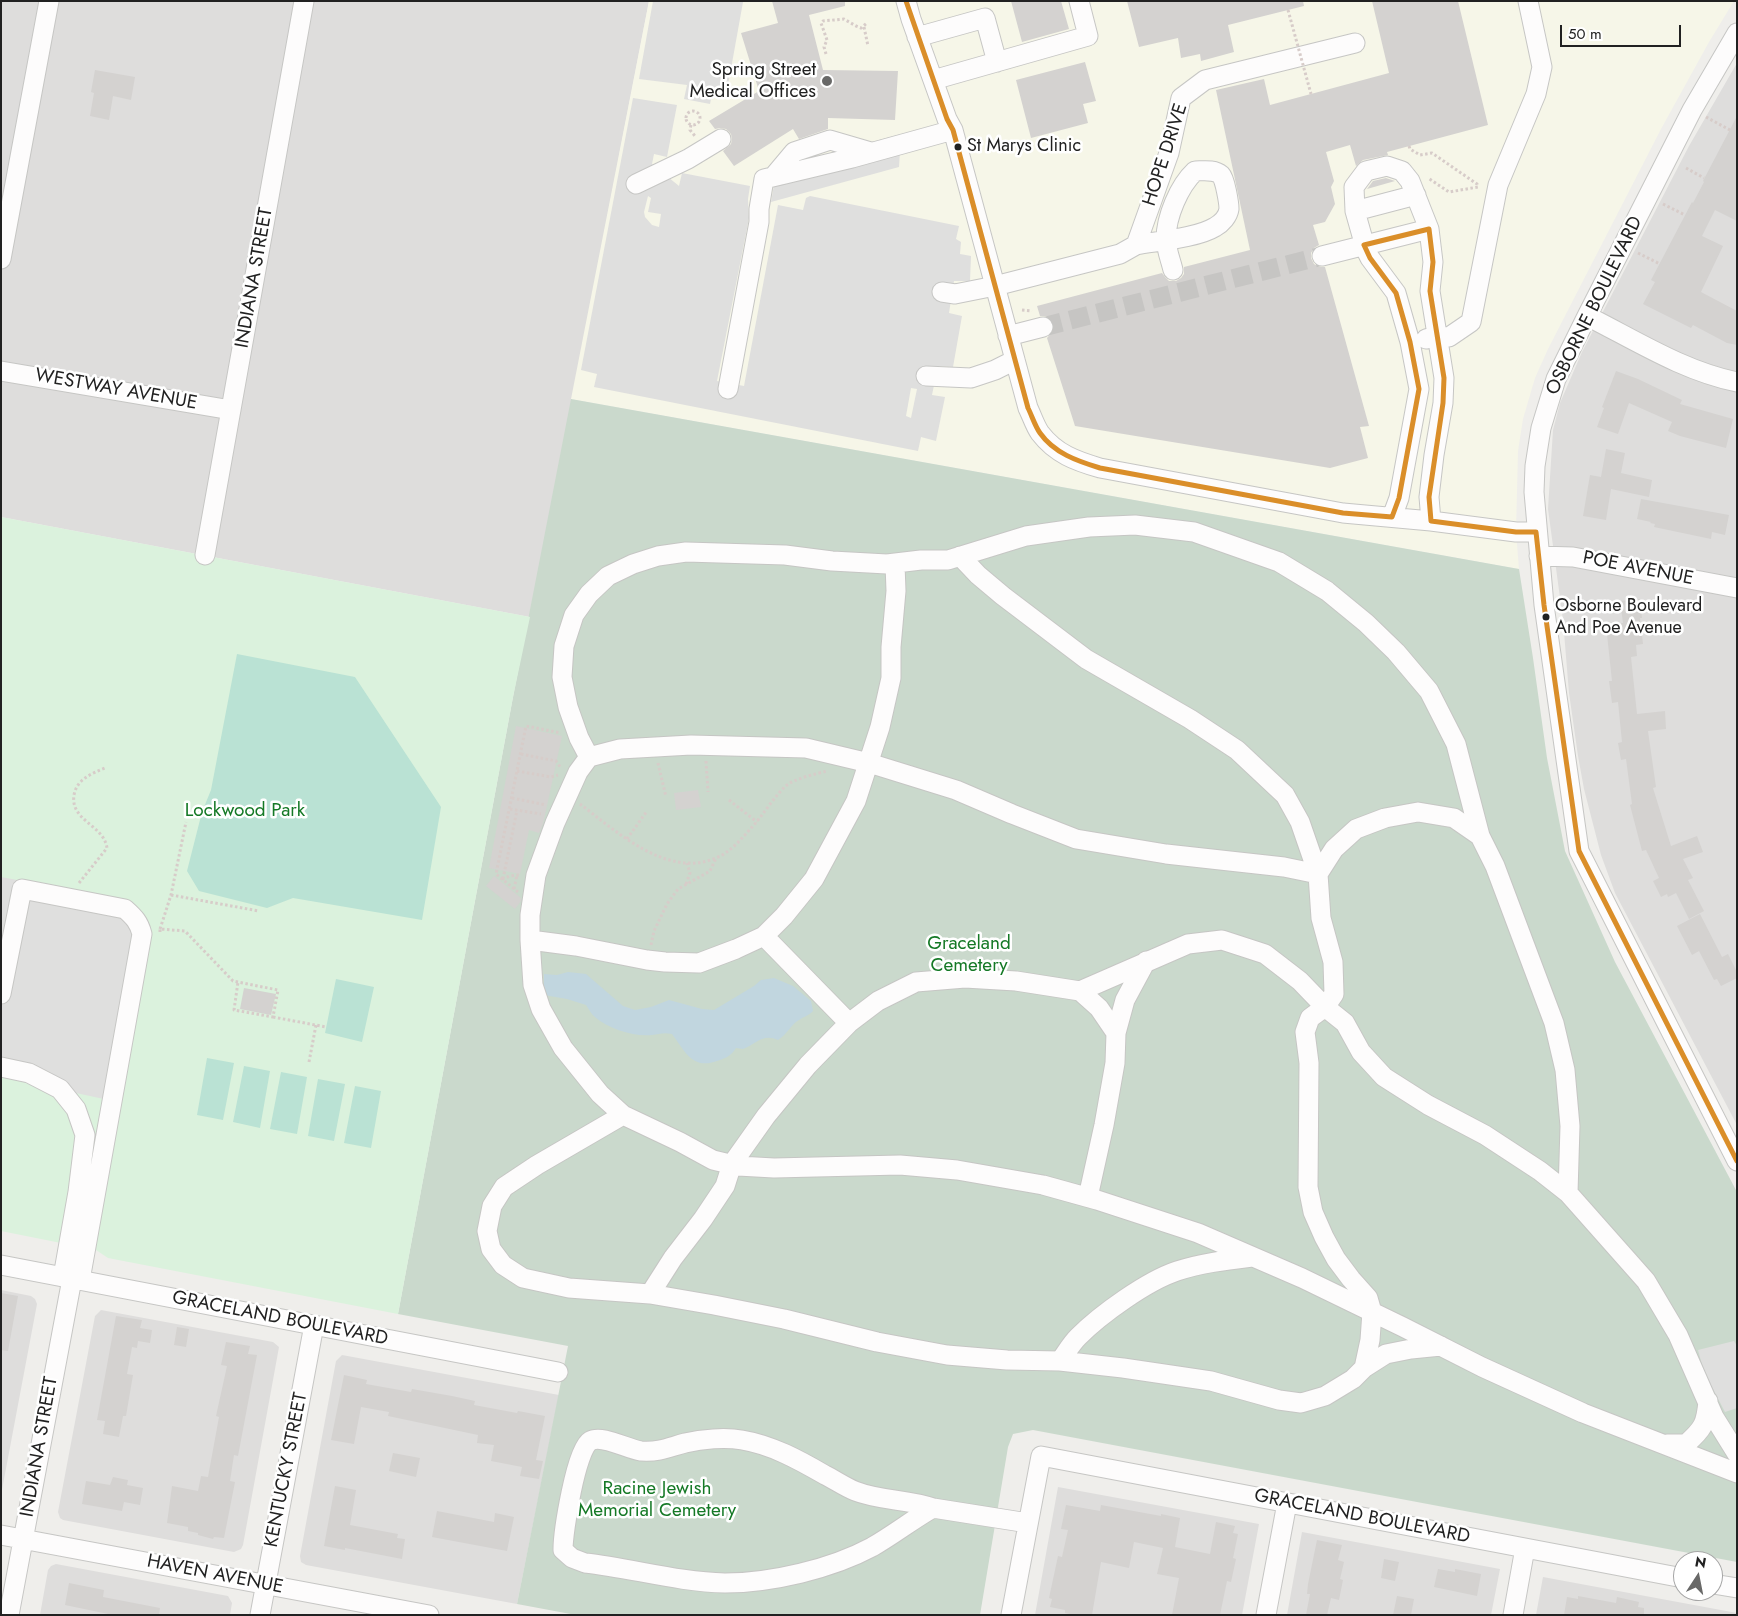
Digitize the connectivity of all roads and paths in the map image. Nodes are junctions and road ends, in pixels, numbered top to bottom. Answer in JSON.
{"nodes":[{"id":1,"x":49,"y":1,"type":"edge"},
{"id":2,"x":304,"y":1,"type":"edge"},
{"id":3,"x":906,"y":1,"type":"edge"},
{"id":4,"x":1080,"y":1,"type":"edge"},
{"id":5,"x":1528,"y":1,"type":"edge"},
{"id":6,"x":1288,"y":10,"type":"dead end"},
{"id":7,"x":867,"y":23,"type":"dead end"},
{"id":8,"x":864,"y":27,"type":"junction"},
{"id":9,"x":1737,"y":33,"type":"edge"},
{"id":10,"x":917,"y":37,"type":"junction"},
{"id":11,"x":1355,"y":43,"type":"dead end"},
{"id":12,"x":868,"y":46,"type":"dead end"},
{"id":13,"x":826,"y":54,"type":"dead end"},
{"id":14,"x":997,"y":62,"type":"junction"},
{"id":15,"x":933,"y":80,"type":"junction"},
{"id":16,"x":1311,"y":94,"type":"dead end"},
{"id":17,"x":1692,"y":110,"type":"junction"},
{"id":18,"x":696,"y":125,"type":"joint"},
{"id":19,"x":953,"y":130,"type":"junction"},
{"id":20,"x":1730,"y":130,"type":"dead end"},
{"id":21,"x":721,"y":138,"type":"dead end"},
{"id":22,"x":1409,"y":146,"type":"dead end"},
{"id":23,"x":1686,"y":168,"type":"dead end"},
{"id":24,"x":1421,"y":174,"type":"dead end"},
{"id":25,"x":1704,"y":178,"type":"dead end"},
{"id":26,"x":636,"y":184,"type":"dead end"},
{"id":27,"x":1416,"y":196,"type":"junction"},
{"id":28,"x":1648,"y":197,"type":"junction"},
{"id":29,"x":1355,"y":211,"type":"junction"},
{"id":30,"x":1685,"y":215,"type":"dead end"},
{"id":31,"x":1429,"y":229,"type":"junction"},
{"id":32,"x":1136,"y":245,"type":"junction"},
{"id":33,"x":1364,"y":245,"type":"junction"},
{"id":34,"x":1623,"y":245,"type":"junction"},
{"id":35,"x":1322,"y":256,"type":"tunnel mouth"},
{"id":36,"x":1,"y":259,"type":"edge"},
{"id":37,"x":1660,"y":264,"type":"dead end"},
{"id":38,"x":1174,"y":270,"type":"dead end"},
{"id":39,"x":995,"y":286,"type":"junction"},
{"id":40,"x":942,"y":292,"type":"dead end"},
{"id":41,"x":1587,"y":316,"type":"junction"},
{"id":42,"x":1043,"y":327,"type":"tunnel mouth"},
{"id":43,"x":1008,"y":336,"type":"junction"},
{"id":44,"x":1437,"y":336,"type":"junction"},
{"id":45,"x":1410,"y":342,"type":"junction"},
{"id":46,"x":1014,"y":360,"type":"junction"},
{"id":47,"x":1,"y":371,"type":"edge"},
{"id":48,"x":926,"y":376,"type":"dead end"},
{"id":49,"x":1737,"y":382,"type":"edge"},
{"id":50,"x":728,"y":389,"type":"dead end"},
{"id":51,"x":231,"y":410,"type":"junction"},
{"id":52,"x":1392,"y":518,"type":"junction"},
{"id":53,"x":1432,"y":520,"type":"junction"},
{"id":54,"x":1536,"y":532,"type":"junction"},
{"id":55,"x":205,"y":555,"type":"dead end"},
{"id":56,"x":960,"y":556,"type":"junction"},
{"id":57,"x":1539,"y":556,"type":"junction"},
{"id":58,"x":895,"y":564,"type":"junction"},
{"id":59,"x":1737,"y":588,"type":"edge"},
{"id":60,"x":576,"y":730,"type":"junction"},
{"id":61,"x":705,"y":745,"type":"junction"},
{"id":62,"x":654,"y":747,"type":"junction"},
{"id":63,"x":521,"y":754,"type":"junction"},
{"id":64,"x":589,"y":757,"type":"junction"},
{"id":65,"x":869,"y":762,"type":"junction"},
{"id":66,"x":105,"y":768,"type":"dead end"},
{"id":67,"x":829,"y":770,"type":"dead end"},
{"id":68,"x":518,"y":771,"type":"junction"},
{"id":69,"x":708,"y":792,"type":"dead end"},
{"id":70,"x":568,"y":794,"type":"junction"},
{"id":71,"x":666,"y":797,"type":"dead end"},
{"id":72,"x":512,"y":798,"type":"junction"},
{"id":73,"x":729,"y":800,"type":"dead end"},
{"id":74,"x":510,"y":809,"type":"junction"},
{"id":75,"x":517,"y":810,"type":"junction"},
{"id":76,"x":647,"y":811,"type":"dead end"},
{"id":77,"x":556,"y":814,"type":"junction"},
{"id":78,"x":186,"y":822,"type":"dead end"},
{"id":79,"x":757,"y":822,"type":"junction"},
{"id":80,"x":1480,"y":836,"type":"junction"},
{"id":81,"x":627,"y":839,"type":"junction"},
{"id":82,"x":716,"y":858,"type":"junction"},
{"id":83,"x":687,"y":863,"type":"junction"},
{"id":84,"x":1318,"y":874,"type":"junction"},
{"id":85,"x":517,"y":875,"type":"dead end"},
{"id":86,"x":502,"y":879,"type":"junction"},
{"id":87,"x":686,"y":884,"type":"junction"},
{"id":88,"x":514,"y":889,"type":"junction"},
{"id":89,"x":171,"y":895,"type":"junction"},
{"id":90,"x":522,"y":895,"type":"dead end"},
{"id":91,"x":74,"y":898,"type":"junction"},
{"id":92,"x":259,"y":911,"type":"dead end"},
{"id":93,"x":140,"y":925,"type":"junction"},
{"id":94,"x":160,"y":929,"type":"junction"},
{"id":95,"x":764,"y":936,"type":"junction"},
{"id":96,"x":530,"y":940,"type":"junction"},
{"id":97,"x":647,"y":960,"type":"junction"},
{"id":98,"x":1146,"y":961,"type":"junction"},
{"id":99,"x":238,"y":982,"type":"junction"},
{"id":100,"x":1080,"y":991,"type":"junction"},
{"id":101,"x":1,"y":994,"type":"edge"},
{"id":102,"x":1325,"y":1007,"type":"junction"},
{"id":103,"x":273,"y":1018,"type":"junction"},
{"id":104,"x":848,"y":1023,"type":"junction"},
{"id":105,"x":316,"y":1025,"type":"junction"},
{"id":106,"x":326,"y":1027,"type":"dead end"},
{"id":107,"x":1116,"y":1033,"type":"junction"},
{"id":108,"x":309,"y":1062,"type":"dead end"},
{"id":109,"x":1,"y":1067,"type":"edge"},
{"id":110,"x":623,"y":1115,"type":"junction"},
{"id":111,"x":1737,"y":1161,"type":"edge"},
{"id":112,"x":732,"y":1164,"type":"junction"},
{"id":113,"x":1568,"y":1193,"type":"junction"},
{"id":114,"x":1088,"y":1197,"type":"junction"},
{"id":115,"x":1253,"y":1257,"type":"junction"},
{"id":116,"x":1,"y":1266,"type":"edge"},
{"id":117,"x":72,"y":1279,"type":"junction"},
{"id":118,"x":650,"y":1294,"type":"junction"},
{"id":119,"x":1372,"y":1312,"type":"junction"},
{"id":120,"x":314,"y":1325,"type":"junction"},
{"id":121,"x":1442,"y":1346,"type":"junction"},
{"id":122,"x":1060,"y":1361,"type":"junction"},
{"id":123,"x":1364,"y":1368,"type":"junction"},
{"id":124,"x":558,"y":1372,"type":"dead end"},
{"id":125,"x":1708,"y":1401,"type":"junction"},
{"id":126,"x":1666,"y":1444,"type":"junction"},
{"id":127,"x":1737,"y":1454,"type":"edge"},
{"id":128,"x":1737,"y":1473,"type":"edge"},
{"id":129,"x":1287,"y":1503,"type":"junction"},
{"id":130,"x":933,"y":1508,"type":"junction"},
{"id":131,"x":1028,"y":1523,"type":"junction"},
{"id":132,"x":1,"y":1535,"type":"edge"},
{"id":133,"x":23,"y":1539,"type":"junction"},
{"id":134,"x":1525,"y":1548,"type":"junction"},
{"id":135,"x":1673,"y":1576,"type":"edge"},
{"id":136,"x":266,"y":1584,"type":"junction"},
{"id":137,"x":1723,"y":1586,"type":"edge"},
{"id":138,"x":1737,"y":1588,"type":"edge"},
{"id":139,"x":9,"y":1615,"type":"edge"},
{"id":140,"x":260,"y":1615,"type":"edge"},
{"id":141,"x":429,"y":1615,"type":"edge"},
{"id":142,"x":1011,"y":1615,"type":"edge"},
{"id":143,"x":1266,"y":1615,"type":"edge"},
{"id":144,"x":1513,"y":1615,"type":"edge"}],
"edges":[{"from":1,"to":36,"type":"street"},
{"from":2,"to":51,"type":"street","name":"INDIANA STREET"},
{"from":3,"to":10,"type":"street"},
{"from":4,"to":14,"type":"street"},
{"from":5,"to":44,"type":"street"},
{"from":6,"to":16,"type":"path","bridge":true},
{"from":7,"to":8,"type":"path"},
{"from":8,"to":12,"type":"path"},
{"from":8,"to":13,"type":"path"},
{"from":9,"to":17,"type":"street","name":"OSBORNE BOULEVARD"},
{"from":10,"to":14,"type":"street"},
{"from":10,"to":15,"type":"street"},
{"from":11,"to":32,"type":"street","name":"HOPE DRIVE"},
{"from":14,"to":15,"type":"street"},
{"from":15,"to":19,"type":"street"},
{"from":17,"to":20,"type":"path"},
{"from":17,"to":28,"type":"street","name":"OSBORNE BOULEVARD"},
{"from":18,"to":18,"type":"path"},
{"from":19,"to":39,"type":"street"},
{"from":19,"to":50,"type":"street"},
{"from":21,"to":26,"type":"street"},
{"from":22,"to":24,"type":"path"},
{"from":23,"to":25,"type":"path"},
{"from":27,"to":29,"type":"street"},
{"from":27,"to":29,"type":"street"},
{"from":27,"to":31,"type":"street"},
{"from":28,"to":30,"type":"path"},
{"from":28,"to":34,"type":"street","name":"OSBORNE BOULEVARD"},
{"from":29,"to":33,"type":"street"},
{"from":31,"to":33,"type":"street"},
{"from":31,"to":44,"type":"street"},
{"from":32,"to":38,"type":"street"},
{"from":32,"to":39,"type":"street"},
{"from":33,"to":35,"type":"street"},
{"from":33,"to":45,"type":"street"},
{"from":34,"to":37,"type":"path"},
{"from":34,"to":41,"type":"street","name":"OSBORNE BOULEVARD"},
{"from":39,"to":40,"type":"street"},
{"from":39,"to":43,"type":"street"},
{"from":41,"to":49,"type":"street"},
{"from":41,"to":54,"type":"street","name":"OSBORNE BOULEVARD"},
{"from":42,"to":43,"type":"street"},
{"from":43,"to":46,"type":"street"},
{"from":44,"to":45,"type":"street"},
{"from":44,"to":53,"type":"street"},
{"from":45,"to":52,"type":"street"},
{"from":46,"to":48,"type":"street"},
{"from":46,"to":52,"type":"street"},
{"from":47,"to":51,"type":"street","name":"WESTWAY AVENUE"},
{"from":51,"to":55,"type":"street","name":"INDIANA STREET"},
{"from":52,"to":53,"type":"street"},
{"from":53,"to":54,"type":"street"},
{"from":54,"to":57,"type":"street","name":"OSBORNE BOULEVARD"},
{"from":56,"to":58,"type":"street"},
{"from":56,"to":80,"type":"street"},
{"from":56,"to":84,"type":"street"},
{"from":57,"to":59,"type":"street","name":"POE AVENUE"},
{"from":57,"to":111,"type":"street","name":"OSBORNE BOULEVARD"},
{"from":58,"to":60,"type":"street"},
{"from":58,"to":65,"type":"street"},
{"from":60,"to":63,"type":"path"},
{"from":60,"to":64,"type":"street"},
{"from":61,"to":62,"type":"street"},
{"from":61,"to":65,"type":"street"},
{"from":61,"to":69,"type":"path"},
{"from":62,"to":64,"type":"street"},
{"from":62,"to":71,"type":"path"},
{"from":63,"to":68,"type":"path"},
{"from":63,"to":68,"type":"path"},
{"from":64,"to":70,"type":"street"},
{"from":65,"to":84,"type":"street"},
{"from":65,"to":95,"type":"street"},
{"from":66,"to":91,"type":"path"},
{"from":67,"to":79,"type":"path"},
{"from":68,"to":72,"type":"path"},
{"from":70,"to":77,"type":"street"},
{"from":70,"to":81,"type":"path"},
{"from":72,"to":74,"type":"path"},
{"from":72,"to":77,"type":"path"},
{"from":73,"to":79,"type":"path"},
{"from":74,"to":75,"type":"path"},
{"from":74,"to":86,"type":"path"},
{"from":75,"to":77,"type":"path"},
{"from":75,"to":86,"type":"path"},
{"from":76,"to":81,"type":"path"},
{"from":77,"to":96,"type":"street"},
{"from":78,"to":89,"type":"path"},
{"from":79,"to":82,"type":"path"},
{"from":80,"to":84,"type":"street"},
{"from":80,"to":113,"type":"street"},
{"from":81,"to":83,"type":"path"},
{"from":82,"to":83,"type":"path"},
{"from":82,"to":87,"type":"path"},
{"from":83,"to":87,"type":"path"},
{"from":84,"to":102,"type":"street"},
{"from":85,"to":88,"type":"path"},
{"from":86,"to":88,"type":"path"},
{"from":87,"to":97,"type":"path"},
{"from":88,"to":90,"type":"path"},
{"from":89,"to":92,"type":"path"},
{"from":89,"to":94,"type":"path"},
{"from":91,"to":93,"type":"street"},
{"from":91,"to":101,"type":"street"},
{"from":93,"to":94,"type":"path"},
{"from":93,"to":117,"type":"street"},
{"from":94,"to":99,"type":"path"},
{"from":95,"to":97,"type":"street"},
{"from":95,"to":104,"type":"street"},
{"from":96,"to":97,"type":"street"},
{"from":96,"to":110,"type":"street"},
{"from":98,"to":100,"type":"street"},
{"from":98,"to":102,"type":"street"},
{"from":98,"to":107,"type":"street"},
{"from":99,"to":103,"type":"path"},
{"from":99,"to":103,"type":"path"},
{"from":100,"to":104,"type":"street"},
{"from":100,"to":107,"type":"street"},
{"from":102,"to":113,"type":"street"},
{"from":102,"to":119,"type":"street"},
{"from":103,"to":105,"type":"path"},
{"from":104,"to":112,"type":"street"},
{"from":105,"to":106,"type":"path"},
{"from":105,"to":108,"type":"path"},
{"from":107,"to":114,"type":"street"},
{"from":109,"to":117,"type":"street"},
{"from":110,"to":112,"type":"street"},
{"from":110,"to":118,"type":"street"},
{"from":112,"to":114,"type":"street"},
{"from":112,"to":118,"type":"street"},
{"from":113,"to":125,"type":"street"},
{"from":114,"to":115,"type":"street"},
{"from":115,"to":119,"type":"street"},
{"from":115,"to":122,"type":"street"},
{"from":116,"to":117,"type":"street","name":"GRACELAND BOULEVARD"},
{"from":117,"to":120,"type":"street","name":"GRACELAND BOULEVARD"},
{"from":117,"to":133,"type":"street","name":"INDIANA STREET"},
{"from":118,"to":122,"type":"street"},
{"from":119,"to":121,"type":"street"},
{"from":119,"to":123,"type":"street"},
{"from":120,"to":124,"type":"street","name":"GRACELAND BOULEVARD"},
{"from":120,"to":136,"type":"street","name":"KENTUCKY STREET"},
{"from":121,"to":123,"type":"street"},
{"from":121,"to":126,"type":"street"},
{"from":122,"to":123,"type":"street"},
{"from":125,"to":126,"type":"street"},
{"from":125,"to":127,"type":"street"},
{"from":126,"to":128,"type":"street"},
{"from":129,"to":131,"type":"street","name":"GRACELAND BOULEVARD"},
{"from":129,"to":134,"type":"street","name":"GRACELAND BOULEVARD"},
{"from":129,"to":143,"type":"street"},
{"from":130,"to":130,"type":"street"},
{"from":130,"to":131,"type":"street"},
{"from":131,"to":142,"type":"street"},
{"from":132,"to":133,"type":"street","name":"HAVEN AVENUE"},
{"from":133,"to":136,"type":"street","name":"HAVEN AVENUE"},
{"from":133,"to":139,"type":"street","name":"INDIANA STREET"},
{"from":134,"to":135,"type":"street","name":"GRACELAND BOULEVARD"},
{"from":134,"to":144,"type":"street"},
{"from":136,"to":140,"type":"street","name":"KENTUCKY STREET"},
{"from":136,"to":141,"type":"street","name":"HAVEN AVENUE"},
{"from":137,"to":138,"type":"street"}]}
